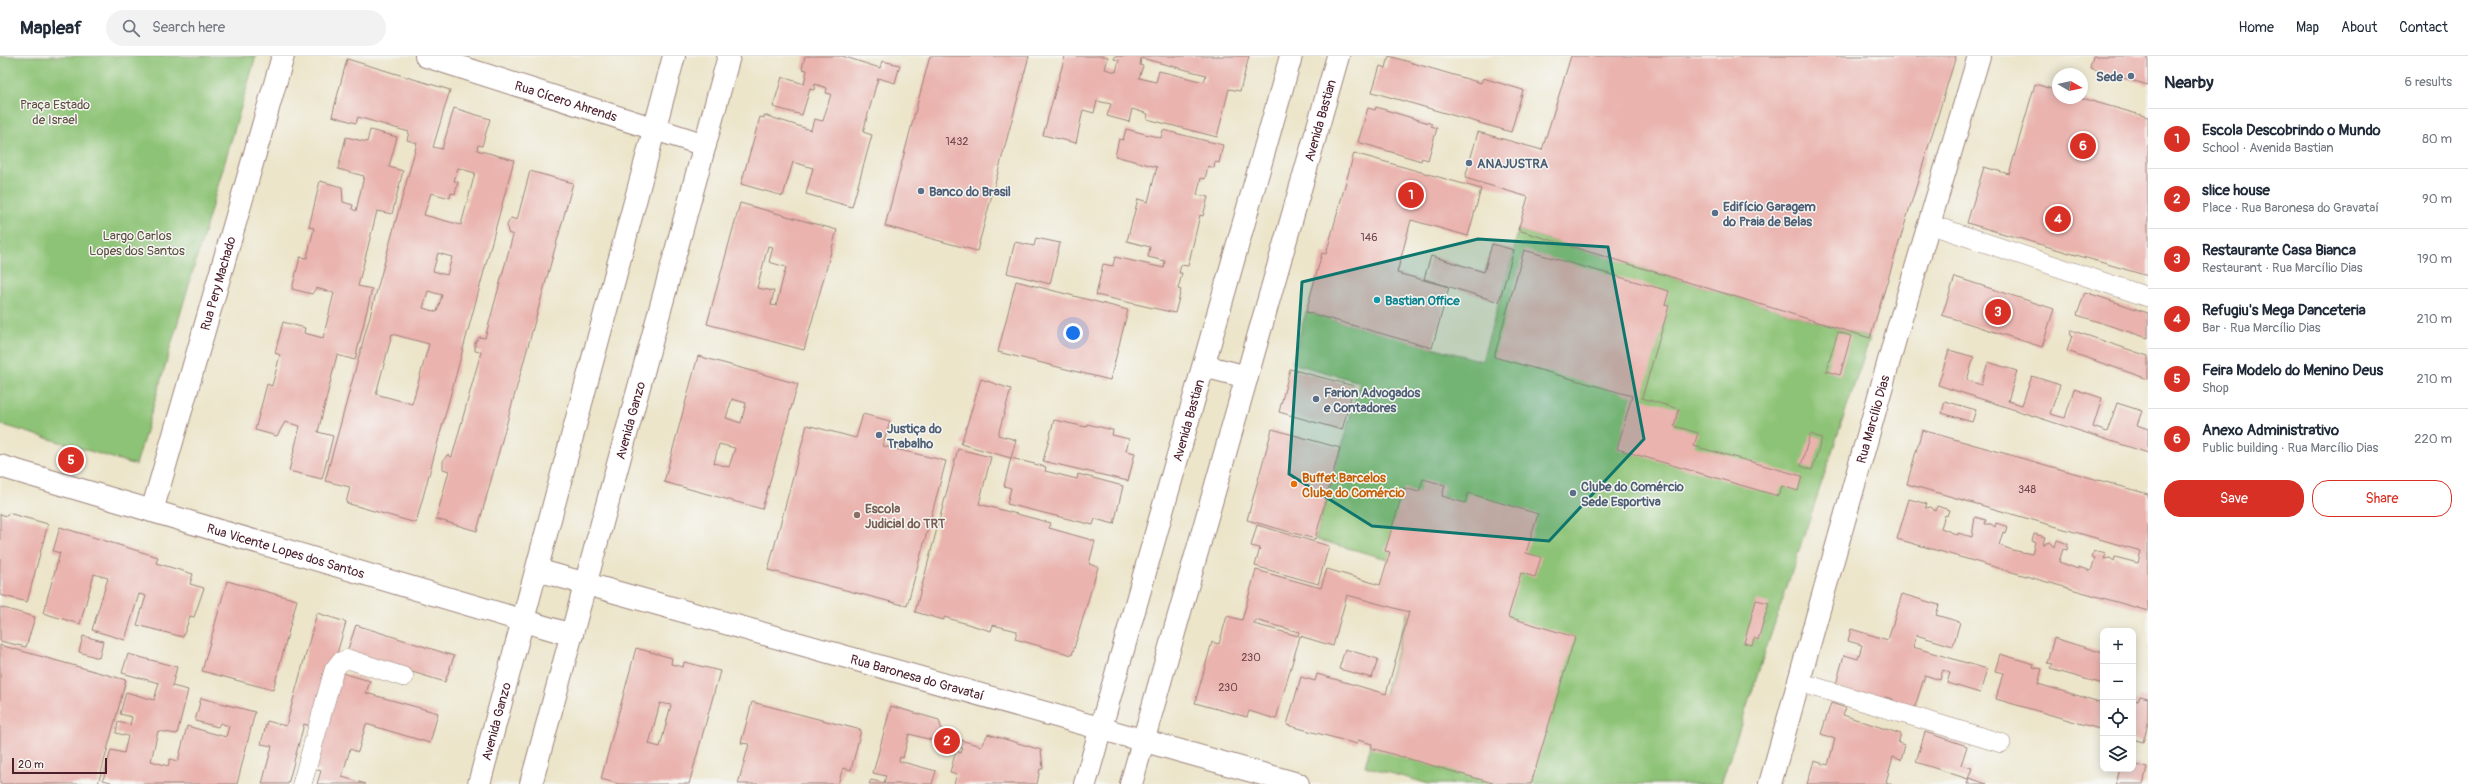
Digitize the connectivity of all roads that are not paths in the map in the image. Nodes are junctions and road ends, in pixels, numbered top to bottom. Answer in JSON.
{"nodes":[{"id":1,"x":283,"y":56,"type":"edge"},
{"id":2,"x":426,"y":56,"type":"edge"},
{"id":3,"x":674,"y":56,"type":"edge"},
{"id":4,"x":730,"y":56,"type":"edge"},
{"id":5,"x":1291,"y":56,"type":"edge"},
{"id":6,"x":1338,"y":56,"type":"edge"},
{"id":7,"x":1979,"y":56,"type":"edge"},
{"id":8,"x":654,"y":128,"type":"junction"},
{"id":9,"x":705,"y":145,"type":"junction"},
{"id":10,"x":1929,"y":224,"type":"junction"},
{"id":11,"x":2148,"y":297,"type":"edge"},
{"id":12,"x":1204,"y":366,"type":"junction"},
{"id":13,"x":1247,"y":377,"type":"junction"},
{"id":14,"x":0,"y":466,"type":"edge"},
{"id":15,"x":152,"y":511,"type":"junction"},
{"id":16,"x":537,"y":570,"type":"junction"},
{"id":17,"x":586,"y":583,"type":"junction"},
{"id":18,"x":523,"y":621,"type":"junction"},
{"id":19,"x":572,"y":635,"type":"junction"},
{"id":20,"x":404,"y":677,"type":"dead end"},
{"id":21,"x":1799,"y":682,"type":"junction"},
{"id":22,"x":1101,"y":728,"type":"junction"},
{"id":23,"x":1144,"y":740,"type":"junction"},
{"id":24,"x":2001,"y":743,"type":"dead end"},
{"id":25,"x":302,"y":784,"type":"edge"},
{"id":26,"x":480,"y":784,"type":"edge"},
{"id":27,"x":531,"y":784,"type":"edge"},
{"id":28,"x":1085,"y":784,"type":"edge"},
{"id":29,"x":1131,"y":784,"type":"edge"},
{"id":30,"x":1298,"y":784,"type":"edge"},
{"id":31,"x":1770,"y":784,"type":"edge"}],
"edges":[{"from":1,"to":15,"type":"street","name":"Rua Pery Machado"},
{"from":2,"to":8,"type":"street","name":"Rua Cícero Ahrends"},
{"from":3,"to":8,"type":"street","name":"Avenida Ganzo"},
{"from":4,"to":9,"type":"street","name":"Avenida Ganzo"},
{"from":5,"to":12,"type":"street","name":"Avenida Bastian"},
{"from":6,"to":13,"type":"street","name":"Avenida Bastian"},
{"from":7,"to":10,"type":"street","name":"Rua Marcílio Dias"},
{"from":8,"to":9,"type":"street","name":"Rua Cícero Ahrends"},
{"from":8,"to":16,"type":"street","name":"Avenida Ganzo"},
{"from":9,"to":17,"type":"street","name":"Avenida Ganzo"},
{"from":10,"to":11,"type":"lane"},
{"from":10,"to":21,"type":"street","name":"Rua Marcílio Dias"},
{"from":12,"to":13,"type":"street"},
{"from":12,"to":22,"type":"street","name":"Avenida Bastian"},
{"from":13,"to":23,"type":"street","name":"Avenida Bastian"},
{"from":14,"to":15,"type":"street","name":"Rua Vicente Lopes dos Santos"},
{"from":15,"to":18,"type":"street","name":"Rua Vicente Lopes dos Santos"},
{"from":16,"to":17,"type":"street","name":"Rua Baronesa do Gravataí"},
{"from":16,"to":18,"type":"street","name":"Avenida Ganzo"},
{"from":17,"to":19,"type":"street","name":"Avenida Ganzo"},
{"from":17,"to":22,"type":"street","name":"Rua Baronesa do Gravataí"},
{"from":18,"to":19,"type":"street","name":"Rua Vicente Lopes dos Santos"},
{"from":18,"to":26,"type":"street","name":"Avenida Ganzo"},
{"from":19,"to":27,"type":"street","name":"Avenida Ganzo"},
{"from":20,"to":25,"type":"lane"},
{"from":21,"to":24,"type":"lane"},
{"from":21,"to":31,"type":"street","name":"Rua Marcílio Dias"},
{"from":22,"to":23,"type":"street","name":"Rua Baronesa do Gravataí"},
{"from":22,"to":28,"type":"street","name":"Avenida Bastian"},
{"from":23,"to":29,"type":"street","name":"Avenida Bastian"},
{"from":23,"to":30,"type":"street","name":"Rua Baronesa do Gravataí"}]}
